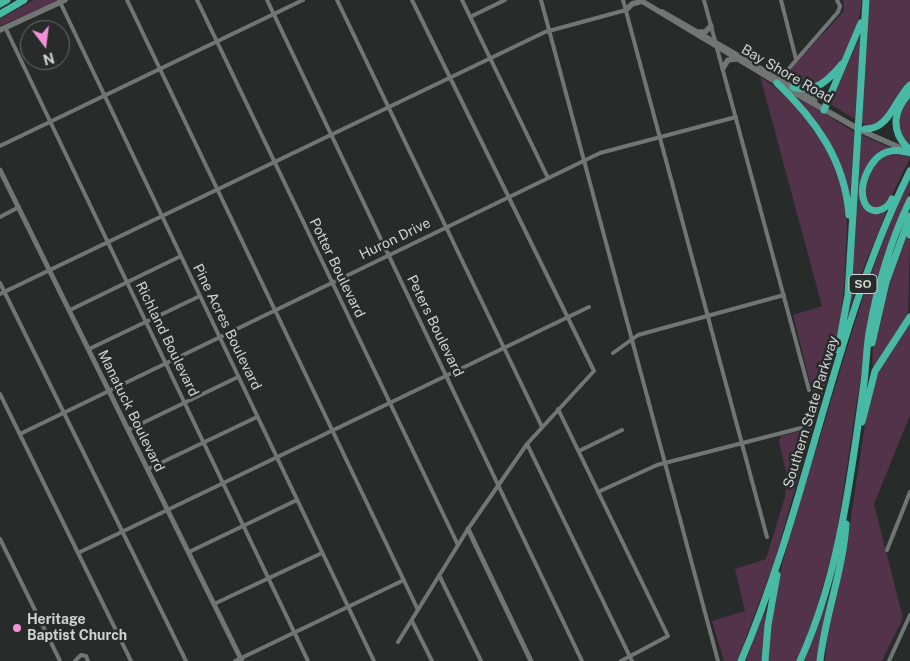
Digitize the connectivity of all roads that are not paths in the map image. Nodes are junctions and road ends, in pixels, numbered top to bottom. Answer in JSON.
{"nodes":[{"id":1,"x":6,"y":0,"type":"edge"},
{"id":2,"x":24,"y":0,"type":"edge"},
{"id":3,"x":127,"y":0,"type":"edge"},
{"id":4,"x":196,"y":0,"type":"edge"},
{"id":5,"x":268,"y":0,"type":"edge"},
{"id":6,"x":303,"y":0,"type":"edge"},
{"id":7,"x":337,"y":0,"type":"edge"},
{"id":8,"x":412,"y":0,"type":"edge"},
{"id":9,"x":462,"y":0,"type":"edge"},
{"id":10,"x":505,"y":0,"type":"edge"},
{"id":11,"x":541,"y":0,"type":"edge"},
{"id":12,"x":623,"y":0,"type":"edge"},
{"id":13,"x":641,"y":0,"type":"edge"},
{"id":14,"x":704,"y":0,"type":"edge"},
{"id":15,"x":781,"y":0,"type":"edge"},
{"id":16,"x":837,"y":0,"type":"edge"},
{"id":17,"x":866,"y":0,"type":"edge"},
{"id":18,"x":62,"y":1,"type":"edge"},
{"id":19,"x":0,"y":4,"type":"edge"},
{"id":20,"x":865,"y":8,"type":"junction"},
{"id":21,"x":656,"y":9,"type":"junction"},
{"id":22,"x":626,"y":10,"type":"junction"},
{"id":23,"x":274,"y":13,"type":"junction"},
{"id":24,"x":0,"y":14,"type":"edge"},
{"id":25,"x":470,"y":17,"type":"junction"},
{"id":26,"x":711,"y":26,"type":"junction"},
{"id":27,"x":2,"y":29,"type":"edge"},
{"id":28,"x":549,"y":31,"type":"junction"},
{"id":29,"x":699,"y":32,"type":"junction"},
{"id":30,"x":217,"y":41,"type":"junction"},
{"id":31,"x":716,"y":45,"type":"junction"},
{"id":32,"x":849,"y":54,"type":"junction"},
{"id":33,"x":490,"y":58,"type":"junction"},
{"id":34,"x":736,"y":59,"type":"junction"},
{"id":35,"x":796,"y":59,"type":"junction"},
{"id":36,"x":723,"y":68,"type":"junction"},
{"id":37,"x":160,"y":69,"type":"junction"},
{"id":38,"x":450,"y":77,"type":"junction"},
{"id":39,"x":778,"y":82,"type":"junction"},
{"id":40,"x":910,"y":85,"type":"edge"},
{"id":41,"x":793,"y":87,"type":"junction"},
{"id":42,"x":910,"y":92,"type":"edge"},
{"id":43,"x":104,"y":95,"type":"junction"},
{"id":44,"x":388,"y":107,"type":"junction"},
{"id":45,"x":825,"y":108,"type":"junction"},
{"id":46,"x":736,"y":117,"type":"junction"},
{"id":47,"x":50,"y":122,"type":"junction"},
{"id":48,"x":863,"y":129,"type":"junction"},
{"id":49,"x":331,"y":135,"type":"junction"},
{"id":50,"x":659,"y":137,"type":"junction"},
{"id":51,"x":0,"y":146,"type":"edge"},
{"id":52,"x":909,"y":150,"type":"edge"},
{"id":53,"x":584,"y":160,"type":"junction"},
{"id":54,"x":274,"y":162,"type":"junction"},
{"id":55,"x":0,"y":170,"type":"edge"},
{"id":56,"x":910,"y":171,"type":"edge"},
{"id":57,"x":548,"y":178,"type":"junction"},
{"id":58,"x":904,"y":183,"type":"junction"},
{"id":59,"x":217,"y":190,"type":"junction"},
{"id":60,"x":509,"y":198,"type":"junction"},
{"id":61,"x":910,"y":200,"type":"edge"},
{"id":62,"x":19,"y":207,"type":"junction"},
{"id":63,"x":162,"y":216,"type":"junction"},
{"id":64,"x":910,"y":216,"type":"edge"},
{"id":65,"x":0,"y":217,"type":"edge"},
{"id":66,"x":910,"y":226,"type":"edge"},
{"id":67,"x":446,"y":228,"type":"junction"},
{"id":68,"x":910,"y":235,"type":"edge"},
{"id":69,"x":108,"y":242,"type":"junction"},
{"id":70,"x":850,"y":253,"type":"junction"},
{"id":71,"x":388,"y":255,"type":"junction"},
{"id":72,"x":180,"y":256,"type":"junction"},
{"id":73,"x":50,"y":270,"type":"junction"},
{"id":74,"x":127,"y":282,"type":"junction"},
{"id":75,"x":332,"y":282,"type":"junction"},
{"id":76,"x":0,"y":283,"type":"edge"},
{"id":77,"x":2,"y":293,"type":"edge"},
{"id":78,"x":784,"y":295,"type":"junction"},
{"id":79,"x":200,"y":296,"type":"junction"},
{"id":80,"x":589,"y":306,"type":"dead end"},
{"id":81,"x":70,"y":310,"type":"junction"},
{"id":82,"x":274,"y":310,"type":"junction"},
{"id":83,"x":708,"y":315,"type":"junction"},
{"id":84,"x":568,"y":316,"type":"junction"},
{"id":85,"x":910,"y":317,"type":"edge"},
{"id":86,"x":146,"y":322,"type":"junction"},
{"id":87,"x":219,"y":336,"type":"junction"},
{"id":88,"x":632,"y":337,"type":"junction"},
{"id":89,"x":504,"y":347,"type":"junction"},
{"id":90,"x":89,"y":349,"type":"junction"},
{"id":91,"x":613,"y":353,"type":"dead end"},
{"id":92,"x":165,"y":362,"type":"junction"},
{"id":93,"x":865,"y":373,"type":"junction"},
{"id":94,"x":446,"y":376,"type":"junction"},
{"id":95,"x":238,"y":377,"type":"junction"},
{"id":96,"x":830,"y":389,"type":"junction"},
{"id":97,"x":109,"y":390,"type":"junction"},
{"id":98,"x":809,"y":390,"type":"dead end"},
{"id":99,"x":0,"y":394,"type":"edge"},
{"id":100,"x":185,"y":403,"type":"junction"},
{"id":101,"x":389,"y":403,"type":"junction"},
{"id":102,"x":558,"y":409,"type":"junction"},
{"id":103,"x":64,"y":412,"type":"junction"},
{"id":104,"x":257,"y":417,"type":"junction"},
{"id":105,"x":542,"y":427,"type":"junction"},
{"id":106,"x":801,"y":428,"type":"dead end"},
{"id":107,"x":128,"y":430,"type":"junction"},
{"id":108,"x":622,"y":430,"type":"dead end"},
{"id":109,"x":333,"y":431,"type":"junction"},
{"id":110,"x":20,"y":434,"type":"junction"},
{"id":111,"x":204,"y":443,"type":"junction"},
{"id":112,"x":742,"y":443,"type":"junction"},
{"id":113,"x":527,"y":444,"type":"junction"},
{"id":114,"x":855,"y":445,"type":"junction"},
{"id":115,"x":579,"y":451,"type":"junction"},
{"id":116,"x":277,"y":458,"type":"junction"},
{"id":117,"x":665,"y":463,"type":"junction"},
{"id":118,"x":148,"y":469,"type":"junction"},
{"id":119,"x":223,"y":483,"type":"junction"},
{"id":120,"x":498,"y":485,"type":"junction"},
{"id":121,"x":598,"y":492,"type":"junction"},
{"id":122,"x":910,"y":492,"type":"edge"},
{"id":123,"x":848,"y":493,"type":"junction"},
{"id":124,"x":297,"y":500,"type":"junction"},
{"id":125,"x":795,"y":507,"type":"junction"},
{"id":126,"x":168,"y":510,"type":"junction"},
{"id":127,"x":243,"y":526,"type":"junction"},
{"id":128,"x":468,"y":529,"type":"junction"},
{"id":129,"x":122,"y":531,"type":"junction"},
{"id":130,"x":767,"y":537,"type":"dead end"},
{"id":131,"x":0,"y":539,"type":"edge"},
{"id":132,"x":458,"y":545,"type":"junction"},
{"id":133,"x":886,"y":550,"type":"dead end"},
{"id":134,"x":189,"y":552,"type":"junction"},
{"id":135,"x":322,"y":552,"type":"junction"},
{"id":136,"x":78,"y":553,"type":"junction"},
{"id":137,"x":439,"y":575,"type":"junction"},
{"id":138,"x":269,"y":578,"type":"junction"},
{"id":139,"x":404,"y":580,"type":"junction"},
{"id":140,"x":214,"y":604,"type":"junction"},
{"id":141,"x":348,"y":606,"type":"junction"},
{"id":142,"x":418,"y":610,"type":"junction"},
{"id":143,"x":910,"y":615,"type":"edge"},
{"id":144,"x":412,"y":621,"type":"junction"},
{"id":145,"x":294,"y":632,"type":"junction"},
{"id":146,"x":398,"y":642,"type":"dead end"},
{"id":147,"x":631,"y":659,"type":"edge"},
{"id":148,"x":242,"y":660,"type":"edge"},
{"id":149,"x":60,"y":661,"type":"edge"},
{"id":150,"x":75,"y":661,"type":"edge"},
{"id":151,"x":88,"y":661,"type":"edge"},
{"id":152,"x":131,"y":661,"type":"edge"},
{"id":153,"x":186,"y":661,"type":"edge"},
{"id":154,"x":235,"y":661,"type":"edge"},
{"id":155,"x":308,"y":661,"type":"edge"},
{"id":156,"x":374,"y":661,"type":"edge"},
{"id":157,"x":432,"y":661,"type":"edge"},
{"id":158,"x":481,"y":661,"type":"edge"},
{"id":159,"x":531,"y":661,"type":"edge"},
{"id":160,"x":582,"y":661,"type":"edge"},
{"id":161,"x":621,"y":661,"type":"edge"},
{"id":162,"x":718,"y":661,"type":"edge"},
{"id":163,"x":741,"y":661,"type":"edge"},
{"id":164,"x":765,"y":661,"type":"edge"},
{"id":165,"x":800,"y":661,"type":"edge"},
{"id":166,"x":820,"y":661,"type":"edge"},
{"id":167,"x":889,"y":661,"type":"edge"}],
"edges":[{"from":1,"to":19,"type":"highway"},
{"from":2,"to":24,"type":"highway"},
{"from":3,"to":37,"type":"street"},
{"from":4,"to":30,"type":"street","name":"Potter Boulevard"},
{"from":5,"to":23,"type":"street","name":"Peters Boulevard"},
{"from":6,"to":23,"type":"street"},
{"from":7,"to":44,"type":"street"},
{"from":8,"to":38,"type":"street"},
{"from":9,"to":25,"type":"street"},
{"from":10,"to":25,"type":"street"},
{"from":11,"to":28,"type":"street"},
{"from":12,"to":22,"type":"street"},
{"from":13,"to":21,"type":"main road","name":"Bay Shore Road"},
{"from":13,"to":22,"type":"main road"},
{"from":14,"to":26,"type":"street"},
{"from":15,"to":35,"type":"street"},
{"from":16,"to":35,"type":"street"},
{"from":17,"to":20,"type":"highway"},
{"from":18,"to":27,"type":"main road"},
{"from":18,"to":43,"type":"street","name":"Pine Acres Boulevard"},
{"from":20,"to":32,"type":"highway"},
{"from":20,"to":70,"type":"highway"},
{"from":21,"to":29,"type":"main road","name":"Bay Shore Road"},
{"from":21,"to":31,"type":"main road","name":"Bay Shore Road"},
{"from":22,"to":28,"type":"street"},
{"from":22,"to":50,"type":"street"},
{"from":23,"to":30,"type":"street"},
{"from":23,"to":49,"type":"street","name":"Peters Boulevard"},
{"from":25,"to":33,"type":"street"},
{"from":26,"to":29,"type":"main road"},
{"from":26,"to":31,"type":"street"},
{"from":27,"to":47,"type":"street","name":"Richland Boulevard"},
{"from":28,"to":33,"type":"street"},
{"from":28,"to":53,"type":"street"},
{"from":29,"to":31,"type":"main road","name":"Bay Shore Road"},
{"from":30,"to":37,"type":"street"},
{"from":30,"to":54,"type":"street","name":"Potter Boulevard"},
{"from":31,"to":34,"type":"main road","name":"Bay Shore Road"},
{"from":31,"to":36,"type":"street"},
{"from":31,"to":39,"type":"main road","name":"Bay Shore Road"},
{"from":32,"to":41,"type":"highway"},
{"from":32,"to":45,"type":"highway"},
{"from":33,"to":38,"type":"street"},
{"from":33,"to":57,"type":"street"},
{"from":34,"to":36,"type":"main road"},
{"from":34,"to":39,"type":"main road","name":"Bay Shore Road"},
{"from":35,"to":39,"type":"street"},
{"from":36,"to":46,"type":"street"},
{"from":37,"to":43,"type":"street"},
{"from":37,"to":59,"type":"street"},
{"from":38,"to":44,"type":"street"},
{"from":38,"to":60,"type":"street"},
{"from":39,"to":41,"type":"main road","name":"Bay Shore Road"},
{"from":39,"to":45,"type":"main road","name":"Bay Shore Road"},
{"from":39,"to":70,"type":"highway"},
{"from":40,"to":48,"type":"highway"},
{"from":41,"to":45,"type":"main road","name":"Bay Shore Road"},
{"from":42,"to":52,"type":"highway"},
{"from":43,"to":47,"type":"street"},
{"from":43,"to":63,"type":"street","name":"Pine Acres Boulevard"},
{"from":44,"to":49,"type":"street"},
{"from":44,"to":67,"type":"street"},
{"from":45,"to":48,"type":"main road","name":"Bay Shore Road"},
{"from":46,"to":50,"type":"street","name":"Huron Drive"},
{"from":46,"to":78,"type":"street"},
{"from":47,"to":51,"type":"street"},
{"from":47,"to":69,"type":"street","name":"Richland Boulevard"},
{"from":48,"to":52,"type":"main road","name":"Bay Shore Road"},
{"from":49,"to":54,"type":"street"},
{"from":49,"to":71,"type":"street","name":"Peters Boulevard"},
{"from":50,"to":53,"type":"street","name":"Huron Drive"},
{"from":50,"to":83,"type":"street"},
{"from":52,"to":58,"type":"highway"},
{"from":53,"to":57,"type":"street","name":"Huron Drive"},
{"from":53,"to":88,"type":"street"},
{"from":54,"to":59,"type":"street"},
{"from":54,"to":75,"type":"street","name":"Potter Boulevard"},
{"from":55,"to":62,"type":"street","name":"Manatuck Boulevard"},
{"from":56,"to":58,"type":"highway","name":"Southern State Parkway","number":"SO"},
{"from":57,"to":60,"type":"street","name":"Huron Drive"},
{"from":58,"to":96,"type":"highway","name":"Southern State Parkway","number":"SO"},
{"from":59,"to":63,"type":"street"},
{"from":59,"to":82,"type":"street"},
{"from":60,"to":67,"type":"street","name":"Huron Drive"},
{"from":60,"to":84,"type":"street"},
{"from":61,"to":93,"type":"highway","number":"SO"},
{"from":62,"to":65,"type":"street"},
{"from":62,"to":73,"type":"street","name":"Manatuck Boulevard"},
{"from":63,"to":69,"type":"street"},
{"from":63,"to":72,"type":"street","name":"Pine Acres Boulevard"},
{"from":64,"to":93,"type":"highway","number":"SO"},
{"from":66,"to":68,"type":"highway"},
{"from":67,"to":71,"type":"street","name":"Huron Drive"},
{"from":67,"to":89,"type":"street"},
{"from":69,"to":73,"type":"street"},
{"from":69,"to":74,"type":"street","name":"Richland Boulevard"},
{"from":70,"to":96,"type":"highway"},
{"from":71,"to":75,"type":"street","name":"Huron Drive"},
{"from":71,"to":94,"type":"street","name":"Peters Boulevard"},
{"from":72,"to":74,"type":"street"},
{"from":72,"to":79,"type":"street","name":"Pine Acres Boulevard"},
{"from":73,"to":77,"type":"street"},
{"from":73,"to":81,"type":"street","name":"Manatuck Boulevard"},
{"from":74,"to":81,"type":"street"},
{"from":74,"to":86,"type":"street","name":"Richland Boulevard"},
{"from":75,"to":82,"type":"street","name":"Huron Drive"},
{"from":75,"to":101,"type":"street","name":"Potter Boulevard"},
{"from":76,"to":77,"type":"street"},
{"from":77,"to":103,"type":"street"},
{"from":78,"to":83,"type":"street"},
{"from":78,"to":98,"type":"street"},
{"from":79,"to":86,"type":"street"},
{"from":79,"to":87,"type":"street","name":"Pine Acres Boulevard"},
{"from":80,"to":84,"type":"street"},
{"from":81,"to":90,"type":"street","name":"Manatuck Boulevard"},
{"from":82,"to":87,"type":"street","name":"Huron Drive"},
{"from":82,"to":109,"type":"street"},
{"from":83,"to":88,"type":"street"},
{"from":83,"to":112,"type":"street"},
{"from":84,"to":89,"type":"street"},
{"from":84,"to":102,"type":"street"},
{"from":85,"to":114,"type":"highway"},
{"from":86,"to":90,"type":"street"},
{"from":86,"to":92,"type":"street","name":"Richland Boulevard"},
{"from":87,"to":92,"type":"street","name":"Huron Drive"},
{"from":87,"to":95,"type":"street","name":"Pine Acres Boulevard"},
{"from":88,"to":91,"type":"street"},
{"from":88,"to":117,"type":"street"},
{"from":89,"to":94,"type":"street"},
{"from":89,"to":105,"type":"street"},
{"from":90,"to":97,"type":"street","name":"Manatuck Boulevard"},
{"from":92,"to":97,"type":"street","name":"Huron Drive"},
{"from":92,"to":100,"type":"street","name":"Richland Boulevard"},
{"from":93,"to":114,"type":"highway","number":"SO"},
{"from":94,"to":101,"type":"street"},
{"from":94,"to":120,"type":"street","name":"Peters Boulevard"},
{"from":95,"to":100,"type":"street"},
{"from":95,"to":104,"type":"street","name":"Pine Acres Boulevard"},
{"from":96,"to":125,"type":"highway","name":"Southern State Parkway","number":"SO"},
{"from":97,"to":103,"type":"street","name":"Huron Drive"},
{"from":97,"to":107,"type":"street","name":"Manatuck Boulevard"},
{"from":99,"to":110,"type":"street"},
{"from":100,"to":107,"type":"street"},
{"from":100,"to":111,"type":"street","name":"Richland Boulevard"},
{"from":101,"to":109,"type":"street"},
{"from":101,"to":132,"type":"street","name":"Potter Boulevard"},
{"from":102,"to":105,"type":"street"},
{"from":102,"to":115,"type":"street"},
{"from":103,"to":110,"type":"street","name":"Huron Drive"},
{"from":103,"to":129,"type":"street"},
{"from":104,"to":111,"type":"street"},
{"from":104,"to":116,"type":"street","name":"Pine Acres Boulevard"},
{"from":105,"to":113,"type":"street"},
{"from":106,"to":112,"type":"street"},
{"from":107,"to":118,"type":"street","name":"Manatuck Boulevard"},
{"from":108,"to":115,"type":"street"},
{"from":109,"to":116,"type":"street"},
{"from":109,"to":139,"type":"street"},
{"from":110,"to":136,"type":"street"},
{"from":111,"to":118,"type":"street"},
{"from":111,"to":119,"type":"street","name":"Richland Boulevard"},
{"from":112,"to":117,"type":"street"},
{"from":112,"to":130,"type":"street"},
{"from":113,"to":120,"type":"street"},
{"from":113,"to":147,"type":"street"},
{"from":114,"to":123,"type":"highway","number":"SO"},
{"from":115,"to":121,"type":"street"},
{"from":116,"to":119,"type":"street"},
{"from":116,"to":124,"type":"street","name":"Pine Acres Boulevard"},
{"from":117,"to":121,"type":"street"},
{"from":117,"to":162,"type":"street"},
{"from":118,"to":126,"type":"street","name":"Manatuck Boulevard"},
{"from":119,"to":126,"type":"street"},
{"from":119,"to":127,"type":"street","name":"Richland Boulevard"},
{"from":120,"to":128,"type":"street"},
{"from":120,"to":160,"type":"street","name":"Peters Boulevard"},
{"from":121,"to":147,"type":"street"},
{"from":122,"to":133,"type":"street"},
{"from":123,"to":165,"type":"highway","number":"SO"},
{"from":123,"to":166,"type":"highway"},
{"from":124,"to":127,"type":"street"},
{"from":124,"to":135,"type":"street","name":"Pine Acres Boulevard"},
{"from":125,"to":163,"type":"highway","name":"Southern State Parkway","number":"SO"},
{"from":125,"to":164,"type":"highway"},
{"from":126,"to":129,"type":"street"},
{"from":126,"to":134,"type":"street","name":"Manatuck Boulevard"},
{"from":127,"to":134,"type":"street"},
{"from":127,"to":138,"type":"street","name":"Richland Boulevard"},
{"from":128,"to":132,"type":"street"},
{"from":128,"to":159,"type":"street"},
{"from":129,"to":136,"type":"street"},
{"from":129,"to":153,"type":"street"},
{"from":131,"to":149,"type":"street"},
{"from":132,"to":137,"type":"street"},
{"from":134,"to":140,"type":"street","name":"Manatuck Boulevard"},
{"from":135,"to":138,"type":"street"},
{"from":135,"to":141,"type":"street","name":"Pine Acres Boulevard"},
{"from":136,"to":152,"type":"street"},
{"from":137,"to":142,"type":"street"},
{"from":137,"to":158,"type":"street"},
{"from":138,"to":140,"type":"street"},
{"from":138,"to":145,"type":"street","name":"Richland Boulevard"},
{"from":139,"to":141,"type":"street"},
{"from":139,"to":142,"type":"street"},
{"from":140,"to":148,"type":"street","name":"Manatuck Boulevard"},
{"from":141,"to":145,"type":"street"},
{"from":141,"to":156,"type":"street","name":"Pine Acres Boulevard"},
{"from":142,"to":144,"type":"street"},
{"from":143,"to":167,"type":"street"},
{"from":144,"to":146,"type":"street"},
{"from":144,"to":157,"type":"street"},
{"from":145,"to":148,"type":"street"},
{"from":145,"to":155,"type":"street","name":"Richland Boulevard"},
{"from":147,"to":161,"type":"street"},
{"from":148,"to":154,"type":"street"},
{"from":150,"to":151,"type":"street"}]}
